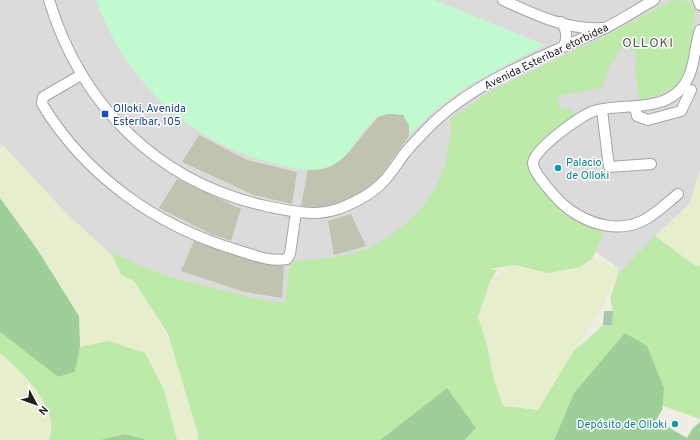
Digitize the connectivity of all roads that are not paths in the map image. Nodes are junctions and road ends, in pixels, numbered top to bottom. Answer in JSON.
{"nodes":[{"id":1,"x":49,"y":0,"type":"edge"},
{"id":2,"x":504,"y":0,"type":"edge"},
{"id":3,"x":654,"y":0,"type":"edge"},
{"id":4,"x":698,"y":0,"type":"edge"},
{"id":5,"x":700,"y":5,"type":"edge"},
{"id":6,"x":561,"y":22,"type":"junction"},
{"id":7,"x":606,"y":27,"type":"junction"},
{"id":8,"x":700,"y":30,"type":"edge"},
{"id":9,"x":563,"y":47,"type":"junction"},
{"id":10,"x":81,"y":75,"type":"junction"},
{"id":11,"x":691,"y":90,"type":"dead end"},
{"id":12,"x":635,"y":106,"type":"junction"},
{"id":13,"x":602,"y":110,"type":"junction"},
{"id":14,"x":651,"y":164,"type":"dead end"},
{"id":15,"x":678,"y":194,"type":"dead end"},
{"id":16,"x":296,"y":212,"type":"junction"}],
"edges":[{"from":1,"to":10,"type":"street","name":"Avenida Esteribar etorbidea"},
{"from":2,"to":6,"type":"street"},
{"from":3,"to":7,"type":"street","name":"Avenida Esteribar etorbidea"},
{"from":4,"to":5,"type":"street"},
{"from":6,"to":7,"type":"street"},
{"from":6,"to":9,"type":"street"},
{"from":7,"to":9,"type":"street","name":"Avenida Esteribar etorbidea"},
{"from":8,"to":12,"type":"street"},
{"from":9,"to":16,"type":"street","name":"Avenida Esteribar etorbidea"},
{"from":10,"to":16,"type":"street","name":"Avenida Esteribar etorbidea"},
{"from":10,"to":16,"type":"street"},
{"from":11,"to":12,"type":"street"},
{"from":12,"to":13,"type":"street"},
{"from":13,"to":14,"type":"street"},
{"from":13,"to":15,"type":"street"}]}
